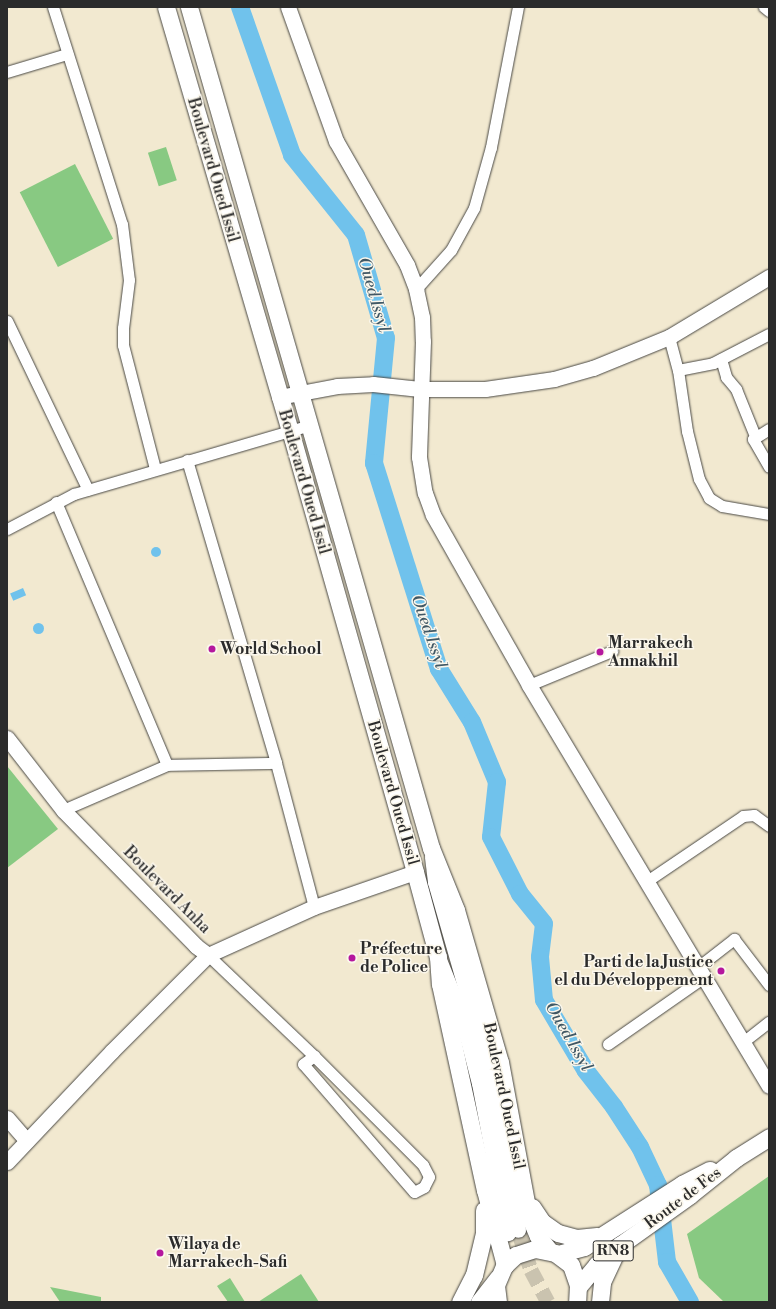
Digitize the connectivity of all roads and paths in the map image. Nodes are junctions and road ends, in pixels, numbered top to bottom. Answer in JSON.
{"nodes":[{"id":1,"x":53,"y":7,"type":"edge"},
{"id":2,"x":166,"y":7,"type":"edge"},
{"id":3,"x":189,"y":7,"type":"edge"},
{"id":4,"x":288,"y":7,"type":"edge"},
{"id":5,"x":518,"y":7,"type":"edge"},
{"id":6,"x":764,"y":7,"type":"edge"},
{"id":7,"x":769,"y":12,"type":"edge"},
{"id":8,"x":67,"y":54,"type":"junction"},
{"id":9,"x":7,"y":72,"type":"edge"},
{"id":10,"x":769,"y":277,"type":"edge"},
{"id":11,"x":416,"y":289,"type":"junction"},
{"id":12,"x":7,"y":321,"type":"edge"},
{"id":13,"x":769,"y":334,"type":"edge"},
{"id":14,"x":669,"y":337,"type":"junction"},
{"id":15,"x":721,"y":359,"type":"junction"},
{"id":16,"x":678,"y":370,"type":"junction"},
{"id":17,"x":420,"y":389,"type":"junction"},
{"id":18,"x":300,"y":392,"type":"junction"},
{"id":19,"x":279,"y":397,"type":"junction"},
{"id":20,"x":310,"y":425,"type":"junction"},
{"id":21,"x":769,"y":429,"type":"edge"},
{"id":22,"x":290,"y":430,"type":"junction"},
{"id":23,"x":755,"y":436,"type":"junction"},
{"id":24,"x":187,"y":460,"type":"junction"},
{"id":25,"x":769,"y":467,"type":"edge"},
{"id":26,"x":155,"y":468,"type":"junction"},
{"id":27,"x":88,"y":490,"type":"junction"},
{"id":28,"x":56,"y":502,"type":"junction"},
{"id":29,"x":769,"y":514,"type":"edge"},
{"id":30,"x":7,"y":529,"type":"edge"},
{"id":31,"x":612,"y":651,"type":"dead end"},
{"id":32,"x":529,"y":685,"type":"junction"},
{"id":33,"x":7,"y":738,"type":"edge"},
{"id":34,"x":276,"y":763,"type":"junction"},
{"id":35,"x":167,"y":765,"type":"junction"},
{"id":36,"x":63,"y":810,"type":"junction"},
{"id":37,"x":769,"y":826,"type":"edge"},
{"id":38,"x":431,"y":848,"type":"junction"},
{"id":39,"x":415,"y":872,"type":"junction"},
{"id":40,"x":647,"y":881,"type":"junction"},
{"id":41,"x":314,"y":907,"type":"junction"},
{"id":42,"x":208,"y":954,"type":"junction"},
{"id":43,"x":438,"y":957,"type":"junction"},
{"id":44,"x":701,"y":972,"type":"junction"},
{"id":45,"x":769,"y":985,"type":"edge"},
{"id":46,"x":769,"y":1022,"type":"edge"},
{"id":47,"x":743,"y":1042,"type":"junction"},
{"id":48,"x":608,"y":1044,"type":"dead end"},
{"id":49,"x":314,"y":1056,"type":"junction"},
{"id":50,"x":769,"y":1086,"type":"edge"},
{"id":51,"x":7,"y":1118,"type":"edge"},
{"id":52,"x":769,"y":1137,"type":"edge"},
{"id":53,"x":27,"y":1141,"type":"junction"},
{"id":54,"x":7,"y":1162,"type":"edge"},
{"id":55,"x":485,"y":1190,"type":"junction"},
{"id":56,"x":524,"y":1196,"type":"junction"},
{"id":57,"x":647,"y":1216,"type":"junction"},
{"id":58,"x":607,"y":1234,"type":"junction"},
{"id":59,"x":620,"y":1245,"type":"junction"},
{"id":60,"x":553,"y":1252,"type":"junction"},
{"id":61,"x":501,"y":1271,"type":"junction"},
{"id":62,"x":578,"y":1294,"type":"edge"},
{"id":63,"x":460,"y":1302,"type":"edge"},
{"id":64,"x":479,"y":1302,"type":"edge"},
{"id":65,"x":498,"y":1302,"type":"edge"},
{"id":66,"x":600,"y":1302,"type":"edge"}],
"edges":[{"from":1,"to":8,"type":"street"},
{"from":2,"to":19,"type":"main road","name":"Boulevard Oued Issil"},
{"from":3,"to":18,"type":"main road","name":"Boulevard Oued Issil"},
{"from":4,"to":11,"type":"street"},
{"from":5,"to":11,"type":"street"},
{"from":6,"to":7,"type":"street"},
{"from":8,"to":9,"type":"street"},
{"from":8,"to":26,"type":"street"},
{"from":10,"to":14,"type":"street"},
{"from":11,"to":17,"type":"street"},
{"from":12,"to":27,"type":"street"},
{"from":13,"to":15,"type":"street"},
{"from":14,"to":16,"type":"street"},
{"from":14,"to":17,"type":"street"},
{"from":15,"to":16,"type":"street"},
{"from":15,"to":23,"type":"street"},
{"from":16,"to":29,"type":"street"},
{"from":17,"to":18,"type":"street"},
{"from":17,"to":32,"type":"street"},
{"from":18,"to":19,"type":"street"},
{"from":18,"to":20,"type":"main road","name":"Boulevard Oued Issil"},
{"from":19,"to":22,"type":"main road","name":"Boulevard Oued Issil"},
{"from":20,"to":22,"type":"street"},
{"from":20,"to":38,"type":"main road","name":"Boulevard Oued Issil"},
{"from":21,"to":23,"type":"street"},
{"from":22,"to":24,"type":"street"},
{"from":22,"to":39,"type":"main road","name":"Boulevard Oued Issil"},
{"from":23,"to":25,"type":"street"},
{"from":24,"to":26,"type":"street"},
{"from":24,"to":34,"type":"street"},
{"from":26,"to":27,"type":"street"},
{"from":27,"to":28,"type":"street"},
{"from":28,"to":30,"type":"street"},
{"from":28,"to":35,"type":"street"},
{"from":31,"to":32,"type":"street"},
{"from":32,"to":40,"type":"street"},
{"from":33,"to":36,"type":"street","name":"Boulevard Anha"},
{"from":34,"to":35,"type":"street"},
{"from":34,"to":41,"type":"street"},
{"from":35,"to":36,"type":"street"},
{"from":36,"to":42,"type":"street","name":"Boulevard Anha"},
{"from":37,"to":40,"type":"street"},
{"from":38,"to":43,"type":"street","name":"Boulevard Oued Issil"},
{"from":38,"to":56,"type":"main road","name":"Boulevard Oued Issil"},
{"from":39,"to":41,"type":"street"},
{"from":39,"to":43,"type":"main road","name":"Boulevard Oued Issil"},
{"from":40,"to":44,"type":"street"},
{"from":41,"to":42,"type":"street"},
{"from":42,"to":49,"type":"street","name":"Boulevard Anha"},
{"from":42,"to":53,"type":"street"},
{"from":43,"to":55,"type":"main road","name":"Boulevard Oued Issil"},
{"from":44,"to":45,"type":"street"},
{"from":44,"to":47,"type":"street"},
{"from":44,"to":48,"type":"street"},
{"from":46,"to":47,"type":"street"},
{"from":47,"to":50,"type":"street"},
{"from":49,"to":49,"type":"street","name":"Boulevard Anha"},
{"from":51,"to":53,"type":"street"},
{"from":52,"to":57,"type":"main road","name":"Route de Fes","number":"RN8"},
{"from":53,"to":54,"type":"street"},
{"from":55,"to":61,"type":"main road","name":"Boulevard Oued Issil"},
{"from":55,"to":63,"type":"main road"},
{"from":56,"to":58,"type":"main road"},
{"from":56,"to":60,"type":"main road","name":"Boulevard Oued Issil"},
{"from":57,"to":58,"type":"main road","name":"Route de Fes","number":"RN8"},
{"from":57,"to":59,"type":"main road","name":"Route de Fes","number":"RN8"},
{"from":58,"to":60,"type":"main road","name":"Route de Fes","number":"RN8"},
{"from":59,"to":62,"type":"main road","name":"Route de Fes","number":"RN8"},
{"from":59,"to":66,"type":"main road"},
{"from":60,"to":61,"type":"main road","number":"RN8"},
{"from":60,"to":62,"type":"main road","number":"RN8"},
{"from":61,"to":64,"type":"main road","number":"RN8"},
{"from":61,"to":65,"type":"main road","name":"Boulevard Oued Issil"}]}
